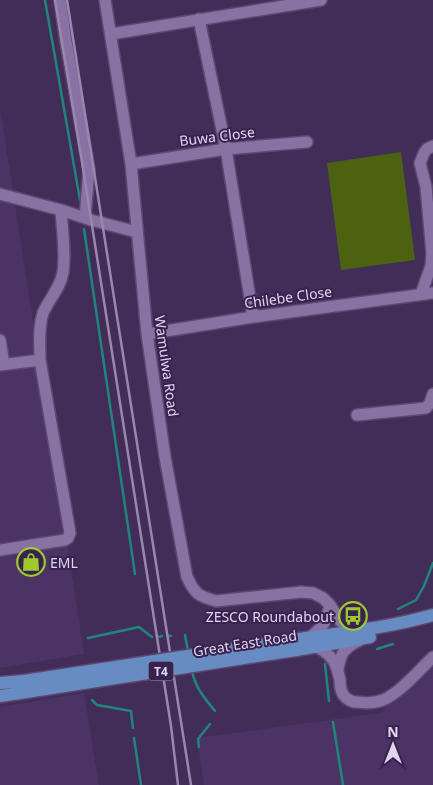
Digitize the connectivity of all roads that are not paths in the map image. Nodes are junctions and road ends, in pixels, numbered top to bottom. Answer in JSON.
{"nodes":[{"id":1,"x":60,"y":0,"type":"edge"},
{"id":2,"x":105,"y":0,"type":"edge"},
{"id":3,"x":321,"y":0,"type":"edge"},
{"id":4,"x":299,"y":2,"type":"edge"},
{"id":5,"x":199,"y":19,"type":"junction"},
{"id":6,"x":112,"y":34,"type":"junction"},
{"id":7,"x":307,"y":142,"type":"dead end"},
{"id":8,"x":433,"y":146,"type":"edge"},
{"id":9,"x":226,"y":149,"type":"junction"},
{"id":10,"x":131,"y":164,"type":"junction"},
{"id":11,"x":429,"y":182,"type":"edge"},
{"id":12,"x":0,"y":194,"type":"edge"},
{"id":13,"x":61,"y":210,"type":"junction"},
{"id":14,"x":85,"y":218,"type":"junction"},
{"id":15,"x":137,"y":232,"type":"junction"},
{"id":16,"x":433,"y":293,"type":"edge"},
{"id":17,"x":421,"y":294,"type":"junction"},
{"id":18,"x":253,"y":317,"type":"junction"},
{"id":19,"x":147,"y":334,"type":"junction"},
{"id":20,"x":0,"y":340,"type":"edge"},
{"id":21,"x":40,"y":360,"type":"junction"},
{"id":22,"x":2,"y":365,"type":"edge"},
{"id":23,"x":433,"y":394,"type":"edge"},
{"id":24,"x":357,"y":415,"type":"dead end"},
{"id":25,"x":0,"y":550,"type":"edge"},
{"id":26,"x":330,"y":605,"type":"junction"},
{"id":27,"x":433,"y":614,"type":"edge"},
{"id":28,"x":433,"y":622,"type":"edge"},
{"id":29,"x":360,"y":635,"type":"junction"},
{"id":30,"x":313,"y":642,"type":"junction"},
{"id":31,"x":433,"y":657,"type":"edge"},
{"id":32,"x":338,"y":671,"type":"junction"},
{"id":33,"x":0,"y":684,"type":"edge"},
{"id":34,"x":25,"y":687,"type":"junction"},
{"id":35,"x":0,"y":696,"type":"edge"}],
"edges":[{"from":1,"to":14,"type":"street"},
{"from":2,"to":6,"type":"street","name":"Wamulwa Road"},
{"from":3,"to":4,"type":"street"},
{"from":4,"to":5,"type":"street"},
{"from":5,"to":6,"type":"street"},
{"from":5,"to":9,"type":"street"},
{"from":6,"to":10,"type":"street","name":"Wamulwa Road"},
{"from":7,"to":9,"type":"street","name":"Buwa Close"},
{"from":8,"to":11,"type":"street"},
{"from":9,"to":10,"type":"street","name":"Buwa Close"},
{"from":9,"to":18,"type":"street"},
{"from":10,"to":15,"type":"street","name":"Wamulwa Road"},
{"from":11,"to":17,"type":"street"},
{"from":12,"to":13,"type":"street"},
{"from":13,"to":14,"type":"street"},
{"from":13,"to":21,"type":"street"},
{"from":14,"to":15,"type":"street"},
{"from":15,"to":19,"type":"street","name":"Wamulwa Road"},
{"from":16,"to":17,"type":"street","name":"Chilebe Close"},
{"from":17,"to":18,"type":"street","name":"Chilebe Close"},
{"from":18,"to":19,"type":"street","name":"Chilebe Close"},
{"from":19,"to":26,"type":"street","name":"Wamulwa Road"},
{"from":20,"to":22,"type":"street"},
{"from":21,"to":22,"type":"street"},
{"from":21,"to":25,"type":"street"},
{"from":23,"to":24,"type":"street"},
{"from":26,"to":29,"type":"street","name":"Wamulwa Road"},
{"from":26,"to":30,"type":"street"},
{"from":27,"to":29,"type":"main road","name":"Great East Road","number":"T4"},
{"from":28,"to":29,"type":"main road","name":"Great East Road","number":"T4"},
{"from":29,"to":30,"type":"main road","name":"Great East Road","number":"T4"},
{"from":29,"to":32,"type":"street"},
{"from":30,"to":32,"type":"street"},
{"from":30,"to":34,"type":"main road","name":"Great East Road","number":"T4","bridge":true},
{"from":31,"to":32,"type":"street"},
{"from":33,"to":34,"type":"main road","name":"Great East Road","number":"T4"},
{"from":34,"to":35,"type":"main road","name":"Great East Road","number":"T4"}]}
